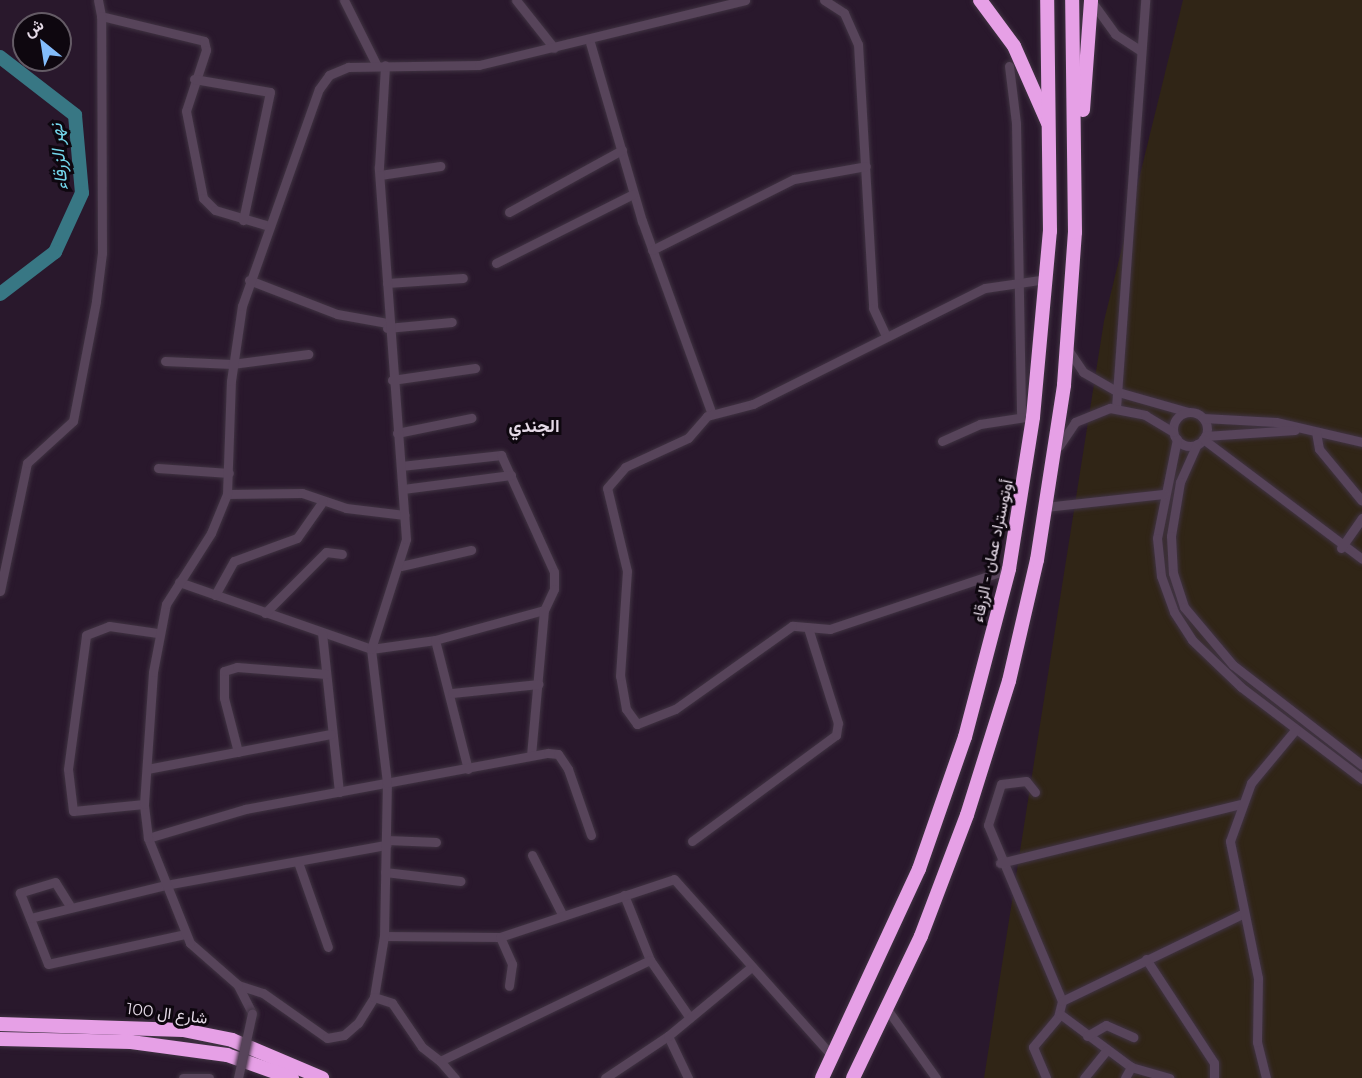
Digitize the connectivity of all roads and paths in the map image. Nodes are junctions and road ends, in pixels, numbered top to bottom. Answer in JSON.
{"nodes":[{"id":1,"x":98,"y":0,"type":"edge"},
{"id":2,"x":344,"y":0,"type":"edge"},
{"id":3,"x":516,"y":0,"type":"edge"},
{"id":4,"x":745,"y":0,"type":"edge"},
{"id":5,"x":824,"y":0,"type":"edge"},
{"id":6,"x":980,"y":0,"type":"edge"},
{"id":7,"x":1047,"y":0,"type":"edge"},
{"id":8,"x":1072,"y":0,"type":"edge"},
{"id":9,"x":1091,"y":0,"type":"edge"},
{"id":10,"x":1145,"y":0,"type":"edge"},
{"id":11,"x":101,"y":16,"type":"junction"},
{"id":12,"x":589,"y":39,"type":"junction"},
{"id":13,"x":554,"y":48,"type":"junction"},
{"id":14,"x":1141,"y":51,"type":"junction"},
{"id":15,"x":381,"y":64,"type":"junction"},
{"id":16,"x":1009,"y":66,"type":"dead end"},
{"id":17,"x":194,"y":79,"type":"junction"},
{"id":18,"x":1053,"y":139,"type":"junction"},
{"id":19,"x":1077,"y":139,"type":"junction"},
{"id":20,"x":622,"y":150,"type":"junction"},
{"id":21,"x":440,"y":166,"type":"dead end"},
{"id":22,"x":866,"y":166,"type":"junction"},
{"id":23,"x":380,"y":175,"type":"junction"},
{"id":24,"x":633,"y":194,"type":"junction"},
{"id":25,"x":509,"y":212,"type":"dead end"},
{"id":26,"x":243,"y":220,"type":"junction"},
{"id":27,"x":269,"y":226,"type":"junction"},
{"id":28,"x":652,"y":250,"type":"junction"},
{"id":29,"x":496,"y":263,"type":"dead end"},
{"id":30,"x":462,"y":278,"type":"dead end"},
{"id":31,"x":1047,"y":279,"type":"junction"},
{"id":32,"x":249,"y":280,"type":"junction"},
{"id":33,"x":1016,"y":280,"type":"junction"},
{"id":34,"x":387,"y":283,"type":"junction"},
{"id":35,"x":453,"y":322,"type":"dead end"},
{"id":36,"x":387,"y":326,"type":"junction"},
{"id":37,"x":885,"y":334,"type":"junction"},
{"id":38,"x":1065,"y":339,"type":"junction"},
{"id":39,"x":308,"y":354,"type":"dead end"},
{"id":40,"x":165,"y":361,"type":"dead end"},
{"id":41,"x":232,"y":364,"type":"junction"},
{"id":42,"x":475,"y":368,"type":"dead end"},
{"id":43,"x":392,"y":380,"type":"junction"},
{"id":44,"x":1118,"y":392,"type":"junction"},
{"id":45,"x":1116,"y":408,"type":"junction"},
{"id":46,"x":1188,"y":412,"type":"junction"},
{"id":47,"x":712,"y":414,"type":"junction"},
{"id":48,"x":1027,"y":417,"type":"junction"},
{"id":49,"x":471,"y":418,"type":"dead end"},
{"id":50,"x":1203,"y":418,"type":"junction"},
{"id":51,"x":1303,"y":430,"type":"junction"},
{"id":52,"x":1316,"y":432,"type":"junction"},
{"id":53,"x":397,"y":433,"type":"junction"},
{"id":54,"x":1175,"y":436,"type":"junction"},
{"id":55,"x":1202,"y":440,"type":"junction"},
{"id":56,"x":942,"y":441,"type":"dead end"},
{"id":57,"x":1362,"y":442,"type":"edge"},
{"id":58,"x":1051,"y":465,"type":"junction"},
{"id":59,"x":400,"y":466,"type":"junction"},
{"id":60,"x":158,"y":468,"type":"dead end"},
{"id":61,"x":229,"y":473,"type":"junction"},
{"id":62,"x":511,"y":475,"type":"junction"},
{"id":63,"x":403,"y":489,"type":"junction"},
{"id":64,"x":227,"y":494,"type":"junction"},
{"id":65,"x":1163,"y":494,"type":"junction"},
{"id":66,"x":323,"y":501,"type":"junction"},
{"id":67,"x":1362,"y":501,"type":"edge"},
{"id":68,"x":1045,"y":507,"type":"junction"},
{"id":69,"x":405,"y":515,"type":"junction"},
{"id":70,"x":1362,"y":518,"type":"edge"},
{"id":71,"x":1341,"y":548,"type":"junction"},
{"id":72,"x":471,"y":550,"type":"dead end"},
{"id":73,"x":342,"y":554,"type":"dead end"},
{"id":74,"x":1362,"y":559,"type":"edge"},
{"id":75,"x":401,"y":566,"type":"junction"},
{"id":76,"x":1009,"y":569,"type":"junction"},
{"id":77,"x":179,"y":582,"type":"junction"},
{"id":78,"x":0,"y":591,"type":"edge"},
{"id":79,"x":214,"y":595,"type":"junction"},
{"id":80,"x":544,"y":610,"type":"junction"},
{"id":81,"x":265,"y":612,"type":"junction"},
{"id":82,"x":808,"y":628,"type":"junction"},
{"id":83,"x":157,"y":633,"type":"junction"},
{"id":84,"x":322,"y":633,"type":"junction"},
{"id":85,"x":435,"y":640,"type":"junction"},
{"id":86,"x":371,"y":649,"type":"junction"},
{"id":87,"x":326,"y":674,"type":"junction"},
{"id":88,"x":539,"y":684,"type":"junction"},
{"id":89,"x":452,"y":693,"type":"junction"},
{"id":90,"x":1296,"y":729,"type":"junction"},
{"id":91,"x":331,"y":734,"type":"junction"},
{"id":92,"x":238,"y":752,"type":"junction"},
{"id":93,"x":1336,"y":752,"type":"junction"},
{"id":94,"x":531,"y":755,"type":"junction"},
{"id":95,"x":1362,"y":765,"type":"edge"},
{"id":96,"x":147,"y":769,"type":"junction"},
{"id":97,"x":468,"y":769,"type":"junction"},
{"id":98,"x":1362,"y":778,"type":"edge"},
{"id":99,"x":387,"y":783,"type":"junction"},
{"id":100,"x":339,"y":792,"type":"junction"},
{"id":101,"x":1035,"y":792,"type":"dead end"},
{"id":102,"x":144,"y":804,"type":"junction"},
{"id":103,"x":1240,"y":804,"type":"junction"},
{"id":104,"x":591,"y":835,"type":"dead end"},
{"id":105,"x":148,"y":838,"type":"junction"},
{"id":106,"x":387,"y":842,"type":"junction"},
{"id":107,"x":436,"y":842,"type":"dead end"},
{"id":108,"x":692,"y":842,"type":"dead end"},
{"id":109,"x":532,"y":855,"type":"dead end"},
{"id":110,"x":298,"y":862,"type":"junction"},
{"id":111,"x":1000,"y":863,"type":"junction"},
{"id":112,"x":385,"y":872,"type":"junction"},
{"id":113,"x":460,"y":881,"type":"dead end"},
{"id":114,"x":165,"y":885,"type":"junction"},
{"id":115,"x":624,"y":895,"type":"junction"},
{"id":116,"x":70,"y":906,"type":"junction"},
{"id":117,"x":1244,"y":913,"type":"junction"},
{"id":118,"x":563,"y":916,"type":"junction"},
{"id":119,"x":30,"y":918,"type":"junction"},
{"id":120,"x":186,"y":934,"type":"junction"},
{"id":121,"x":384,"y":936,"type":"junction"},
{"id":122,"x":500,"y":937,"type":"junction"},
{"id":123,"x":328,"y":947,"type":"dead end"},
{"id":124,"x":1146,"y":959,"type":"junction"},
{"id":125,"x":650,"y":960,"type":"junction"},
{"id":126,"x":749,"y":969,"type":"junction"},
{"id":127,"x":238,"y":985,"type":"junction"},
{"id":128,"x":509,"y":987,"type":"dead end"},
{"id":129,"x":375,"y":997,"type":"junction"},
{"id":130,"x":1062,"y":1001,"type":"junction"},
{"id":131,"x":887,"y":1009,"type":"junction"},
{"id":132,"x":1060,"y":1014,"type":"junction"},
{"id":133,"x":690,"y":1018,"type":"junction"},
{"id":134,"x":0,"y":1024,"type":"edge"},
{"id":135,"x":668,"y":1036,"type":"junction"},
{"id":136,"x":1087,"y":1036,"type":"junction"},
{"id":137,"x":1132,"y":1037,"type":"dead end"},
{"id":138,"x":0,"y":1039,"type":"edge"},
{"id":139,"x":1107,"y":1051,"type":"junction"},
{"id":140,"x":833,"y":1057,"type":"junction"},
{"id":141,"x":440,"y":1061,"type":"junction"},
{"id":142,"x":1131,"y":1066,"type":"junction"},
{"id":143,"x":183,"y":1078,"type":"edge"},
{"id":144,"x":209,"y":1078,"type":"edge"},
{"id":145,"x":238,"y":1078,"type":"edge"},
{"id":146,"x":292,"y":1078,"type":"edge"},
{"id":147,"x":322,"y":1078,"type":"edge"},
{"id":148,"x":455,"y":1078,"type":"edge"},
{"id":149,"x":605,"y":1078,"type":"edge"},
{"id":150,"x":688,"y":1078,"type":"edge"},
{"id":151,"x":822,"y":1078,"type":"edge"},
{"id":152,"x":853,"y":1078,"type":"edge"},
{"id":153,"x":936,"y":1078,"type":"edge"},
{"id":154,"x":1046,"y":1078,"type":"edge"},
{"id":155,"x":1084,"y":1078,"type":"edge"},
{"id":156,"x":1125,"y":1078,"type":"edge"},
{"id":157,"x":1169,"y":1078,"type":"edge"},
{"id":158,"x":1214,"y":1078,"type":"edge"},
{"id":159,"x":1266,"y":1078,"type":"edge"}],
"edges":[{"from":1,"to":11,"type":"street"},
{"from":2,"to":15,"type":"street"},
{"from":3,"to":13,"type":"street"},
{"from":4,"to":12,"type":"street"},
{"from":5,"to":22,"type":"street"},
{"from":6,"to":18,"type":"highway"},
{"from":7,"to":18,"type":"highway","name":"أوتوستراد عمان - الزرقاء"},
{"from":8,"to":19,"type":"highway"},
{"from":9,"to":14,"type":"street"},
{"from":9,"to":19,"type":"highway"},
{"from":10,"to":14,"type":"street"},
{"from":11,"to":17,"type":"street"},
{"from":11,"to":78,"type":"street"},
{"from":12,"to":13,"type":"street"},
{"from":12,"to":20,"type":"street"},
{"from":13,"to":15,"type":"street"},
{"from":14,"to":44,"type":"street"},
{"from":15,"to":23,"type":"street"},
{"from":15,"to":27,"type":"street"},
{"from":16,"to":33,"type":"street"},
{"from":17,"to":26,"type":"street"},
{"from":17,"to":26,"type":"street"},
{"from":18,"to":31,"type":"highway","name":"أوتوستراد عمان - الزرقاء"},
{"from":19,"to":38,"type":"highway"},
{"from":20,"to":24,"type":"street"},
{"from":20,"to":25,"type":"street"},
{"from":21,"to":23,"type":"street"},
{"from":22,"to":28,"type":"street"},
{"from":22,"to":37,"type":"street"},
{"from":23,"to":34,"type":"street"},
{"from":24,"to":28,"type":"street"},
{"from":24,"to":29,"type":"street"},
{"from":26,"to":27,"type":"street"},
{"from":27,"to":32,"type":"street"},
{"from":28,"to":47,"type":"street"},
{"from":30,"to":34,"type":"street"},
{"from":31,"to":33,"type":"street"},
{"from":31,"to":48,"type":"highway","name":"أوتوستراد عمان - الزرقاء"},
{"from":32,"to":36,"type":"street"},
{"from":32,"to":41,"type":"street"},
{"from":33,"to":37,"type":"street"},
{"from":33,"to":48,"type":"street"},
{"from":34,"to":36,"type":"street"},
{"from":35,"to":36,"type":"street"},
{"from":36,"to":43,"type":"street"},
{"from":37,"to":47,"type":"street"},
{"from":38,"to":44,"type":"street"},
{"from":38,"to":58,"type":"highway"},
{"from":39,"to":41,"type":"street"},
{"from":40,"to":41,"type":"street"},
{"from":41,"to":61,"type":"street"},
{"from":42,"to":43,"type":"street"},
{"from":43,"to":53,"type":"street"},
{"from":44,"to":45,"type":"street"},
{"from":44,"to":46,"type":"street"},
{"from":45,"to":54,"type":"street"},
{"from":45,"to":58,"type":"street"},
{"from":46,"to":50,"type":"street"},
{"from":46,"to":54,"type":"street"},
{"from":47,"to":82,"type":"street"},
{"from":48,"to":56,"type":"street"},
{"from":48,"to":76,"type":"highway","name":"أوتوستراد عمان - الزرقاء"},
{"from":49,"to":53,"type":"street"},
{"from":50,"to":51,"type":"street"},
{"from":50,"to":55,"type":"street"},
{"from":51,"to":52,"type":"street"},
{"from":51,"to":55,"type":"street"},
{"from":52,"to":57,"type":"street"},
{"from":52,"to":67,"type":"street"},
{"from":53,"to":59,"type":"street"},
{"from":54,"to":55,"type":"street"},
{"from":54,"to":65,"type":"street"},
{"from":55,"to":71,"type":"street"},
{"from":55,"to":93,"type":"street"},
{"from":58,"to":68,"type":"highway"},
{"from":59,"to":62,"type":"street"},
{"from":59,"to":63,"type":"street"},
{"from":60,"to":61,"type":"street"},
{"from":61,"to":64,"type":"street"},
{"from":62,"to":63,"type":"street"},
{"from":62,"to":80,"type":"street"},
{"from":63,"to":69,"type":"street"},
{"from":64,"to":66,"type":"street"},
{"from":64,"to":77,"type":"street"},
{"from":65,"to":68,"type":"street"},
{"from":65,"to":90,"type":"street"},
{"from":66,"to":69,"type":"street"},
{"from":66,"to":79,"type":"street"},
{"from":68,"to":131,"type":"highway"},
{"from":69,"to":75,"type":"street"},
{"from":70,"to":71,"type":"street"},
{"from":71,"to":74,"type":"street"},
{"from":72,"to":75,"type":"street"},
{"from":73,"to":81,"type":"street"},
{"from":75,"to":86,"type":"street"},
{"from":76,"to":82,"type":"street"},
{"from":76,"to":140,"type":"highway","name":"أوتوستراد عمان - الزرقاء"},
{"from":77,"to":79,"type":"street"},
{"from":77,"to":83,"type":"street"},
{"from":79,"to":81,"type":"street"},
{"from":80,"to":85,"type":"street"},
{"from":80,"to":88,"type":"street"},
{"from":81,"to":84,"type":"street"},
{"from":82,"to":108,"type":"street"},
{"from":83,"to":96,"type":"street"},
{"from":83,"to":102,"type":"street"},
{"from":84,"to":86,"type":"street"},
{"from":84,"to":87,"type":"street"},
{"from":85,"to":86,"type":"street"},
{"from":85,"to":89,"type":"street"},
{"from":86,"to":99,"type":"street"},
{"from":87,"to":91,"type":"street"},
{"from":87,"to":92,"type":"street"},
{"from":88,"to":89,"type":"street"},
{"from":88,"to":94,"type":"street"},
{"from":89,"to":97,"type":"street"},
{"from":90,"to":93,"type":"street"},
{"from":90,"to":103,"type":"street"},
{"from":91,"to":92,"type":"street"},
{"from":91,"to":100,"type":"street"},
{"from":92,"to":96,"type":"street"},
{"from":93,"to":95,"type":"street"},
{"from":93,"to":98,"type":"street"},
{"from":94,"to":97,"type":"street"},
{"from":94,"to":104,"type":"street"},
{"from":96,"to":102,"type":"street"},
{"from":97,"to":99,"type":"street"},
{"from":99,"to":100,"type":"street"},
{"from":99,"to":106,"type":"street"},
{"from":100,"to":105,"type":"street"},
{"from":101,"to":111,"type":"street"},
{"from":102,"to":105,"type":"street"},
{"from":103,"to":111,"type":"street"},
{"from":103,"to":117,"type":"street"},
{"from":105,"to":114,"type":"street"},
{"from":106,"to":107,"type":"street"},
{"from":106,"to":110,"type":"street"},
{"from":106,"to":112,"type":"street"},
{"from":109,"to":118,"type":"street"},
{"from":110,"to":114,"type":"street"},
{"from":110,"to":123,"type":"street"},
{"from":111,"to":130,"type":"street"},
{"from":112,"to":113,"type":"street"},
{"from":112,"to":121,"type":"street"},
{"from":114,"to":116,"type":"street"},
{"from":114,"to":120,"type":"street"},
{"from":115,"to":118,"type":"street"},
{"from":115,"to":125,"type":"street"},
{"from":115,"to":126,"type":"street"},
{"from":116,"to":119,"type":"street"},
{"from":116,"to":119,"type":"street"},
{"from":117,"to":124,"type":"street"},
{"from":117,"to":159,"type":"street"},
{"from":118,"to":122,"type":"street"},
{"from":119,"to":120,"type":"street"},
{"from":120,"to":127,"type":"street"},
{"from":121,"to":122,"type":"street"},
{"from":121,"to":129,"type":"street"},
{"from":122,"to":128,"type":"street"},
{"from":124,"to":130,"type":"street"},
{"from":124,"to":158,"type":"street"},
{"from":125,"to":133,"type":"street"},
{"from":125,"to":141,"type":"street"},
{"from":126,"to":133,"type":"street"},
{"from":126,"to":140,"type":"street"},
{"from":127,"to":129,"type":"street"},
{"from":127,"to":145,"type":"street","bridge":true},
{"from":129,"to":141,"type":"street"},
{"from":130,"to":132,"type":"street"},
{"from":131,"to":152,"type":"highway"},
{"from":131,"to":153,"type":"street"},
{"from":132,"to":136,"type":"street"},
{"from":132,"to":154,"type":"street"},
{"from":133,"to":135,"type":"street"},
{"from":134,"to":147,"type":"highway","name":"شارع ال 100"},
{"from":135,"to":149,"type":"street"},
{"from":135,"to":150,"type":"street"},
{"from":136,"to":137,"type":"street"},
{"from":136,"to":139,"type":"street"},
{"from":138,"to":146,"type":"highway","name":"شارع ال 100"},
{"from":139,"to":142,"type":"street"},
{"from":139,"to":155,"type":"street"},
{"from":140,"to":151,"type":"highway","name":"أوتوستراد عمان - الزرقاء"},
{"from":141,"to":148,"type":"street"},
{"from":142,"to":156,"type":"street"},
{"from":142,"to":157,"type":"street"},
{"from":143,"to":144,"type":"street"}]}
